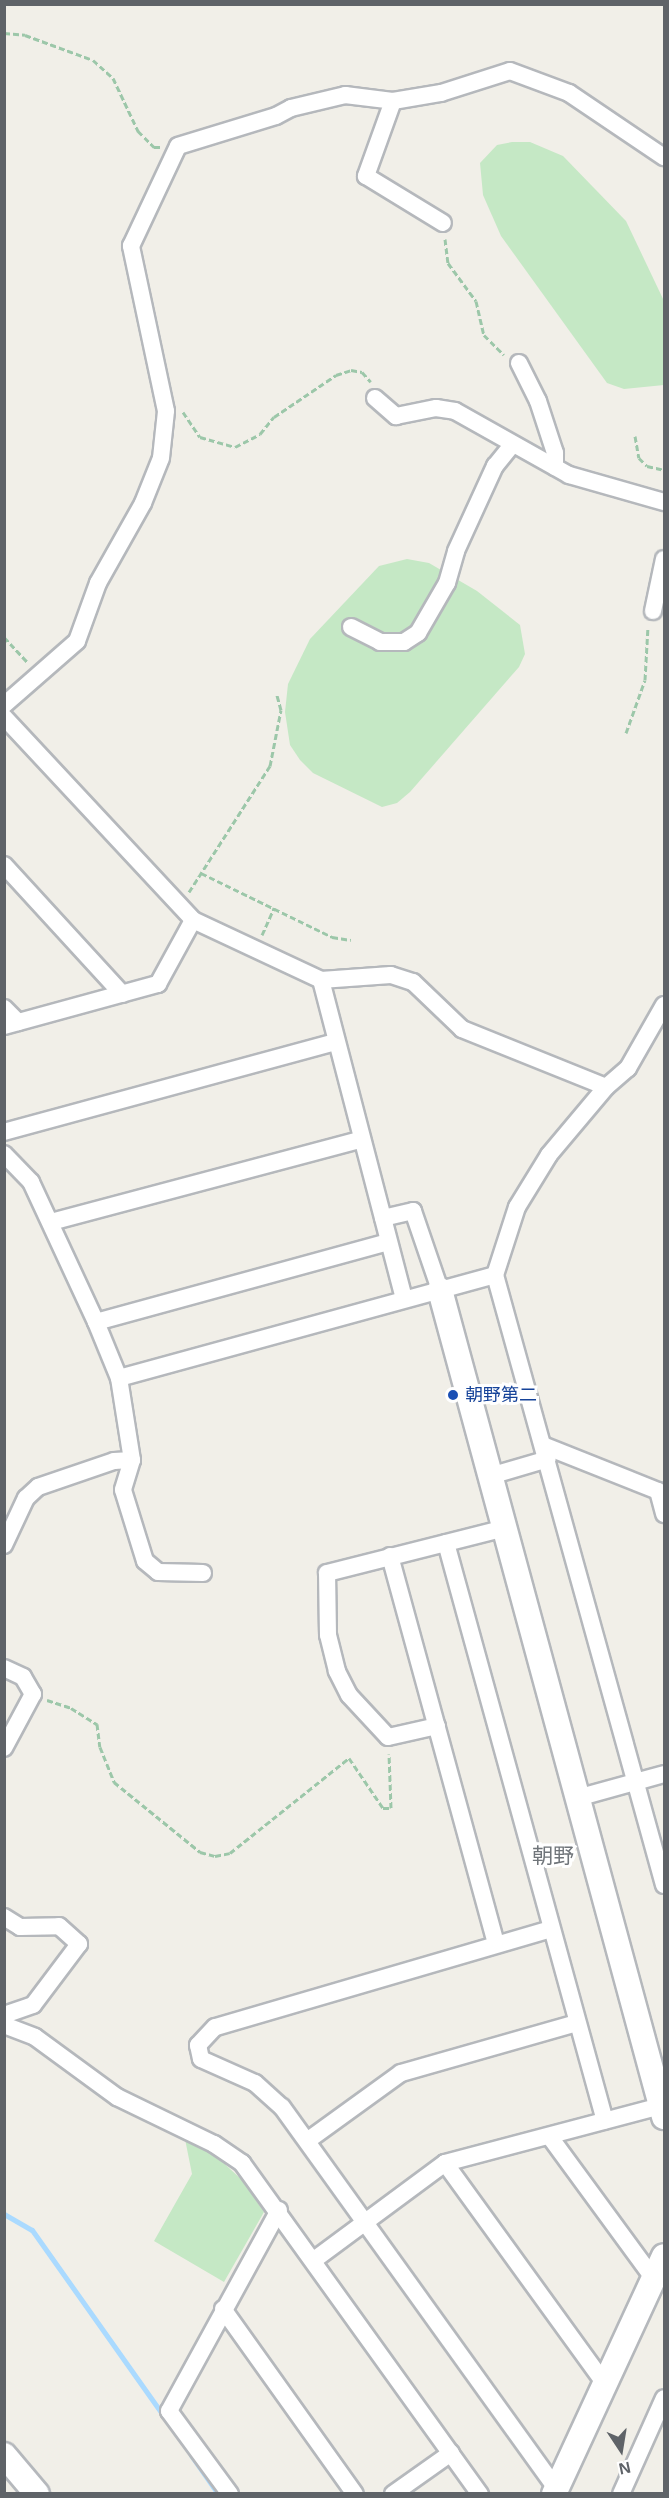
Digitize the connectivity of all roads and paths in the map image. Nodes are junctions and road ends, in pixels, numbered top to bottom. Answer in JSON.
{"nodes":[{"id":1,"x":4,"y":33,"type":"edge"},
{"id":2,"x":393,"y":101,"type":"junction"},
{"id":3,"x":178,"y":146,"type":"junction"},
{"id":4,"x":664,"y":157,"type":"edge"},
{"id":5,"x":443,"y":223,"type":"joint"},
{"id":6,"x":519,"y":363,"type":"joint"},
{"id":7,"x":375,"y":398,"type":"joint"},
{"id":8,"x":181,"y":408,"type":"dead end"},
{"id":9,"x":635,"y":436,"type":"dead end"},
{"id":10,"x":513,"y":444,"type":"junction"},
{"id":11,"x":555,"y":467,"type":"junction"},
{"id":12,"x":664,"y":470,"type":"edge"},
{"id":13,"x":664,"y":502,"type":"edge"},
{"id":14,"x":664,"y":560,"type":"edge"},
{"id":15,"x":653,"y":611,"type":"joint"},
{"id":16,"x":351,"y":627,"type":"dead end"},
{"id":17,"x":4,"y":637,"type":"edge"},
{"id":18,"x":39,"y":675,"type":"junction"},
{"id":19,"x":277,"y":695,"type":"dead end"},
{"id":20,"x":4,"y":705,"type":"edge"},
{"id":21,"x":4,"y":717,"type":"edge"},
{"id":22,"x":626,"y":733,"type":"dead end"},
{"id":23,"x":4,"y":865,"type":"edge"},
{"id":24,"x":201,"y":873,"type":"junction"},
{"id":25,"x":274,"y":907,"type":"junction"},
{"id":26,"x":178,"y":909,"type":"junction"},
{"id":27,"x":193,"y":920,"type":"junction"},
{"id":28,"x":351,"y":940,"type":"dead end"},
{"id":29,"x":255,"y":950,"type":"junction"},
{"id":30,"x":321,"y":980,"type":"junction"},
{"id":31,"x":122,"y":994,"type":"junction"},
{"id":32,"x":664,"y":1005,"type":"edge"},
{"id":33,"x":4,"y":1008,"type":"edge"},
{"id":34,"x":11,"y":1024,"type":"edge"},
{"id":35,"x":335,"y":1042,"type":"junction"},
{"id":36,"x":606,"y":1087,"type":"junction"},
{"id":37,"x":4,"y":1132,"type":"edge"},
{"id":38,"x":362,"y":1139,"type":"junction"},
{"id":39,"x":4,"y":1154,"type":"edge"},
{"id":40,"x":383,"y":1218,"type":"junction"},
{"id":41,"x":51,"y":1222,"type":"junction"},
{"id":42,"x":388,"y":1242,"type":"junction"},
{"id":43,"x":495,"y":1275,"type":"junction"},
{"id":44,"x":440,"y":1290,"type":"junction"},
{"id":45,"x":404,"y":1298,"type":"junction"},
{"id":46,"x":96,"y":1322,"type":"junction"},
{"id":47,"x":119,"y":1378,"type":"junction"},
{"id":48,"x":547,"y":1453,"type":"junction"},
{"id":49,"x":132,"y":1460,"type":"junction"},
{"id":50,"x":490,"y":1476,"type":"junction"},
{"id":51,"x":664,"y":1514,"type":"edge"},
{"id":52,"x":505,"y":1528,"type":"junction"},
{"id":53,"x":446,"y":1543,"type":"junction"},
{"id":54,"x":4,"y":1545,"type":"edge"},
{"id":55,"x":390,"y":1556,"type":"junction"},
{"id":56,"x":203,"y":1573,"type":"dead end"},
{"id":57,"x":4,"y":1668,"type":"edge"},
{"id":58,"x":33,"y":1694,"type":"junction"},
{"id":59,"x":437,"y":1726,"type":"junction"},
{"id":60,"x":388,"y":1737,"type":"junction"},
{"id":61,"x":4,"y":1748,"type":"edge"},
{"id":62,"x":664,"y":1774,"type":"edge"},
{"id":63,"x":637,"y":1782,"type":"junction"},
{"id":64,"x":577,"y":1798,"type":"junction"},
{"id":65,"x":664,"y":1886,"type":"edge"},
{"id":66,"x":4,"y":1917,"type":"edge"},
{"id":67,"x":551,"y":1929,"type":"junction"},
{"id":68,"x":496,"y":1942,"type":"junction"},
{"id":69,"x":4,"y":2015,"type":"edge"},
{"id":70,"x":576,"y":2023,"type":"junction"},
{"id":71,"x":4,"y":2025,"type":"edge"},
{"id":72,"x":664,"y":2109,"type":"edge"},
{"id":73,"x":604,"y":2121,"type":"junction"},
{"id":74,"x":550,"y":2136,"type":"junction"},
{"id":75,"x":307,"y":2141,"type":"junction"},
{"id":76,"x":446,"y":2163,"type":"junction"},
{"id":77,"x":279,"y":2210,"type":"junction"},
{"id":78,"x":364,"y":2223,"type":"junction"},
{"id":79,"x":664,"y":2256,"type":"edge"},
{"id":80,"x":314,"y":2260,"type":"junction"},
{"id":81,"x":654,"y":2279,"type":"junction"},
{"id":82,"x":223,"y":2309,"type":"junction"},
{"id":83,"x":605,"y":2384,"type":"junction"},
{"id":84,"x":664,"y":2398,"type":"edge"},
{"id":85,"x":451,"y":2453,"type":"junction"},
{"id":86,"x":4,"y":2455,"type":"edge"},
{"id":87,"x":555,"y":2492,"type":"edge"},
{"id":88,"x":37,"y":2493,"type":"edge"},
{"id":89,"x":230,"y":2493,"type":"edge"},
{"id":90,"x":355,"y":2493,"type":"edge"},
{"id":91,"x":393,"y":2493,"type":"edge"},
{"id":92,"x":480,"y":2493,"type":"edge"},
{"id":93,"x":621,"y":2493,"type":"edge"}],
"edges":[{"from":1,"to":3,"type":"path"},
{"from":2,"to":3,"type":"street"},
{"from":2,"to":4,"type":"street"},
{"from":2,"to":5,"type":"street"},
{"from":3,"to":18,"type":"street"},
{"from":5,"to":6,"type":"path"},
{"from":6,"to":11,"type":"street"},
{"from":7,"to":8,"type":"path"},
{"from":7,"to":10,"type":"street"},
{"from":9,"to":12,"type":"path"},
{"from":10,"to":11,"type":"street"},
{"from":10,"to":16,"type":"street"},
{"from":11,"to":13,"type":"street"},
{"from":14,"to":15,"type":"street"},
{"from":15,"to":22,"type":"path"},
{"from":17,"to":18,"type":"path"},
{"from":18,"to":20,"type":"street"},
{"from":19,"to":24,"type":"path"},
{"from":21,"to":26,"type":"street"},
{"from":23,"to":31,"type":"street"},
{"from":24,"to":25,"type":"path"},
{"from":24,"to":26,"type":"path"},
{"from":25,"to":28,"type":"path"},
{"from":25,"to":29,"type":"path"},
{"from":26,"to":27,"type":"street"},
{"from":27,"to":29,"type":"street"},
{"from":27,"to":31,"type":"street"},
{"from":29,"to":30,"type":"street"},
{"from":30,"to":35,"type":"street"},
{"from":30,"to":36,"type":"street"},
{"from":31,"to":34,"type":"street"},
{"from":32,"to":36,"type":"street"},
{"from":33,"to":34,"type":"street"},
{"from":35,"to":37,"type":"street"},
{"from":35,"to":38,"type":"street"},
{"from":36,"to":43,"type":"street"},
{"from":38,"to":40,"type":"street"},
{"from":38,"to":41,"type":"street"},
{"from":39,"to":41,"type":"street"},
{"from":40,"to":42,"type":"street"},
{"from":40,"to":44,"type":"street"},
{"from":41,"to":46,"type":"street"},
{"from":42,"to":45,"type":"street"},
{"from":42,"to":46,"type":"street"},
{"from":43,"to":44,"type":"street"},
{"from":43,"to":48,"type":"street"},
{"from":44,"to":45,"type":"street"},
{"from":44,"to":50,"type":"street"},
{"from":45,"to":47,"type":"street"},
{"from":46,"to":47,"type":"street"},
{"from":47,"to":49,"type":"street"},
{"from":48,"to":50,"type":"street"},
{"from":48,"to":51,"type":"street"},
{"from":48,"to":63,"type":"street"},
{"from":49,"to":54,"type":"street"},
{"from":49,"to":56,"type":"street"},
{"from":50,"to":52,"type":"street"},
{"from":52,"to":53,"type":"street"},
{"from":52,"to":64,"type":"street"},
{"from":53,"to":55,"type":"street"},
{"from":53,"to":67,"type":"street"},
{"from":55,"to":59,"type":"street"},
{"from":55,"to":60,"type":"street"},
{"from":57,"to":58,"type":"street"},
{"from":58,"to":60,"type":"path"},
{"from":58,"to":61,"type":"street"},
{"from":59,"to":60,"type":"street"},
{"from":59,"to":68,"type":"street"},
{"from":62,"to":63,"type":"street"},
{"from":63,"to":64,"type":"street"},
{"from":63,"to":65,"type":"street"},
{"from":64,"to":72,"type":"street"},
{"from":66,"to":69,"type":"street"},
{"from":67,"to":68,"type":"street"},
{"from":67,"to":70,"type":"street"},
{"from":68,"to":75,"type":"street"},
{"from":70,"to":73,"type":"street"},
{"from":70,"to":75,"type":"street"},
{"from":71,"to":77,"type":"street"},
{"from":72,"to":73,"type":"street"},
{"from":73,"to":74,"type":"street"},
{"from":74,"to":76,"type":"street"},
{"from":74,"to":81,"type":"street"},
{"from":75,"to":78,"type":"street"},
{"from":76,"to":78,"type":"street"},
{"from":76,"to":83,"type":"street"},
{"from":77,"to":80,"type":"street"},
{"from":77,"to":82,"type":"street"},
{"from":78,"to":80,"type":"street"},
{"from":78,"to":87,"type":"street"},
{"from":79,"to":81,"type":"street"},
{"from":80,"to":85,"type":"street"},
{"from":81,"to":83,"type":"street"},
{"from":82,"to":89,"type":"street"},
{"from":82,"to":90,"type":"street"},
{"from":83,"to":87,"type":"street"},
{"from":84,"to":93,"type":"street"},
{"from":85,"to":91,"type":"street"},
{"from":85,"to":92,"type":"street"},
{"from":86,"to":88,"type":"street"}]}
